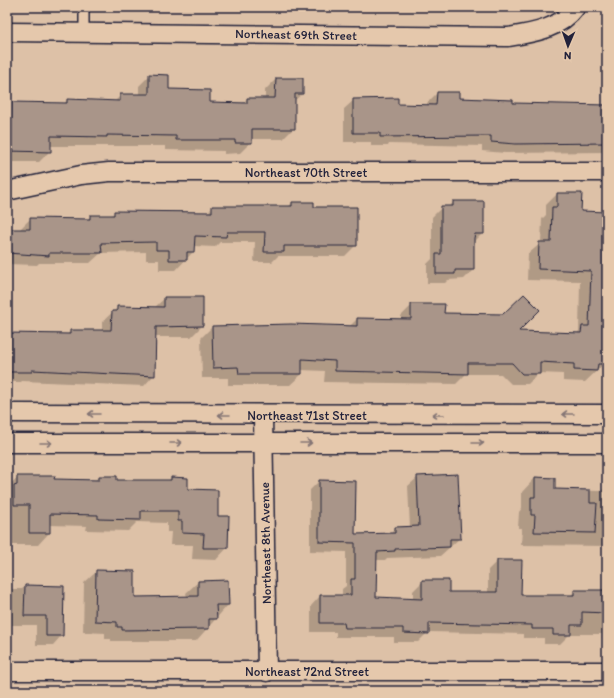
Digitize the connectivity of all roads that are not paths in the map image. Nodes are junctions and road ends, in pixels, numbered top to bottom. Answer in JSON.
{"nodes":[{"id":1,"x":84,"y":7,"type":"edge"},
{"id":2,"x":576,"y":7,"type":"edge"},
{"id":3,"x":7,"y":32,"type":"edge"},
{"id":4,"x":84,"y":32,"type":"junction"},
{"id":5,"x":607,"y":172,"type":"edge"},
{"id":6,"x":7,"y":191,"type":"edge"},
{"id":7,"x":7,"y":413,"type":"edge"},
{"id":8,"x":607,"y":414,"type":"edge"},
{"id":9,"x":263,"y":415,"type":"junction"},
{"id":10,"x":263,"y":442,"type":"junction"},
{"id":11,"x":7,"y":443,"type":"edge"},
{"id":12,"x":607,"y":443,"type":"edge"},
{"id":13,"x":7,"y":671,"type":"edge"},
{"id":14,"x":607,"y":671,"type":"edge"},
{"id":15,"x":267,"y":672,"type":"junction"}],
"edges":[{"from":1,"to":4,"type":"lane"},
{"from":2,"to":4,"type":"street","name":"Northeast 69th Street"},
{"from":3,"to":4,"type":"street","name":"Northeast 69th Street"},
{"from":5,"to":6,"type":"street","name":"Northeast 70th Street"},
{"from":9,"to":7,"type":"street","name":"Northeast 71st Street","one_way":true},
{"from":8,"to":9,"type":"street","name":"Northeast 71st Street","one_way":true},
{"from":9,"to":10,"type":"street","name":"Northeast 8th Avenue"},
{"from":11,"to":10,"type":"street","one_way":true},
{"from":10,"to":12,"type":"street","one_way":true},
{"from":10,"to":15,"type":"street","name":"Northeast 8th Avenue"},
{"from":13,"to":15,"type":"street","name":"Northeast 72nd Street"},
{"from":14,"to":15,"type":"street","name":"Northeast 72nd Street"}]}
